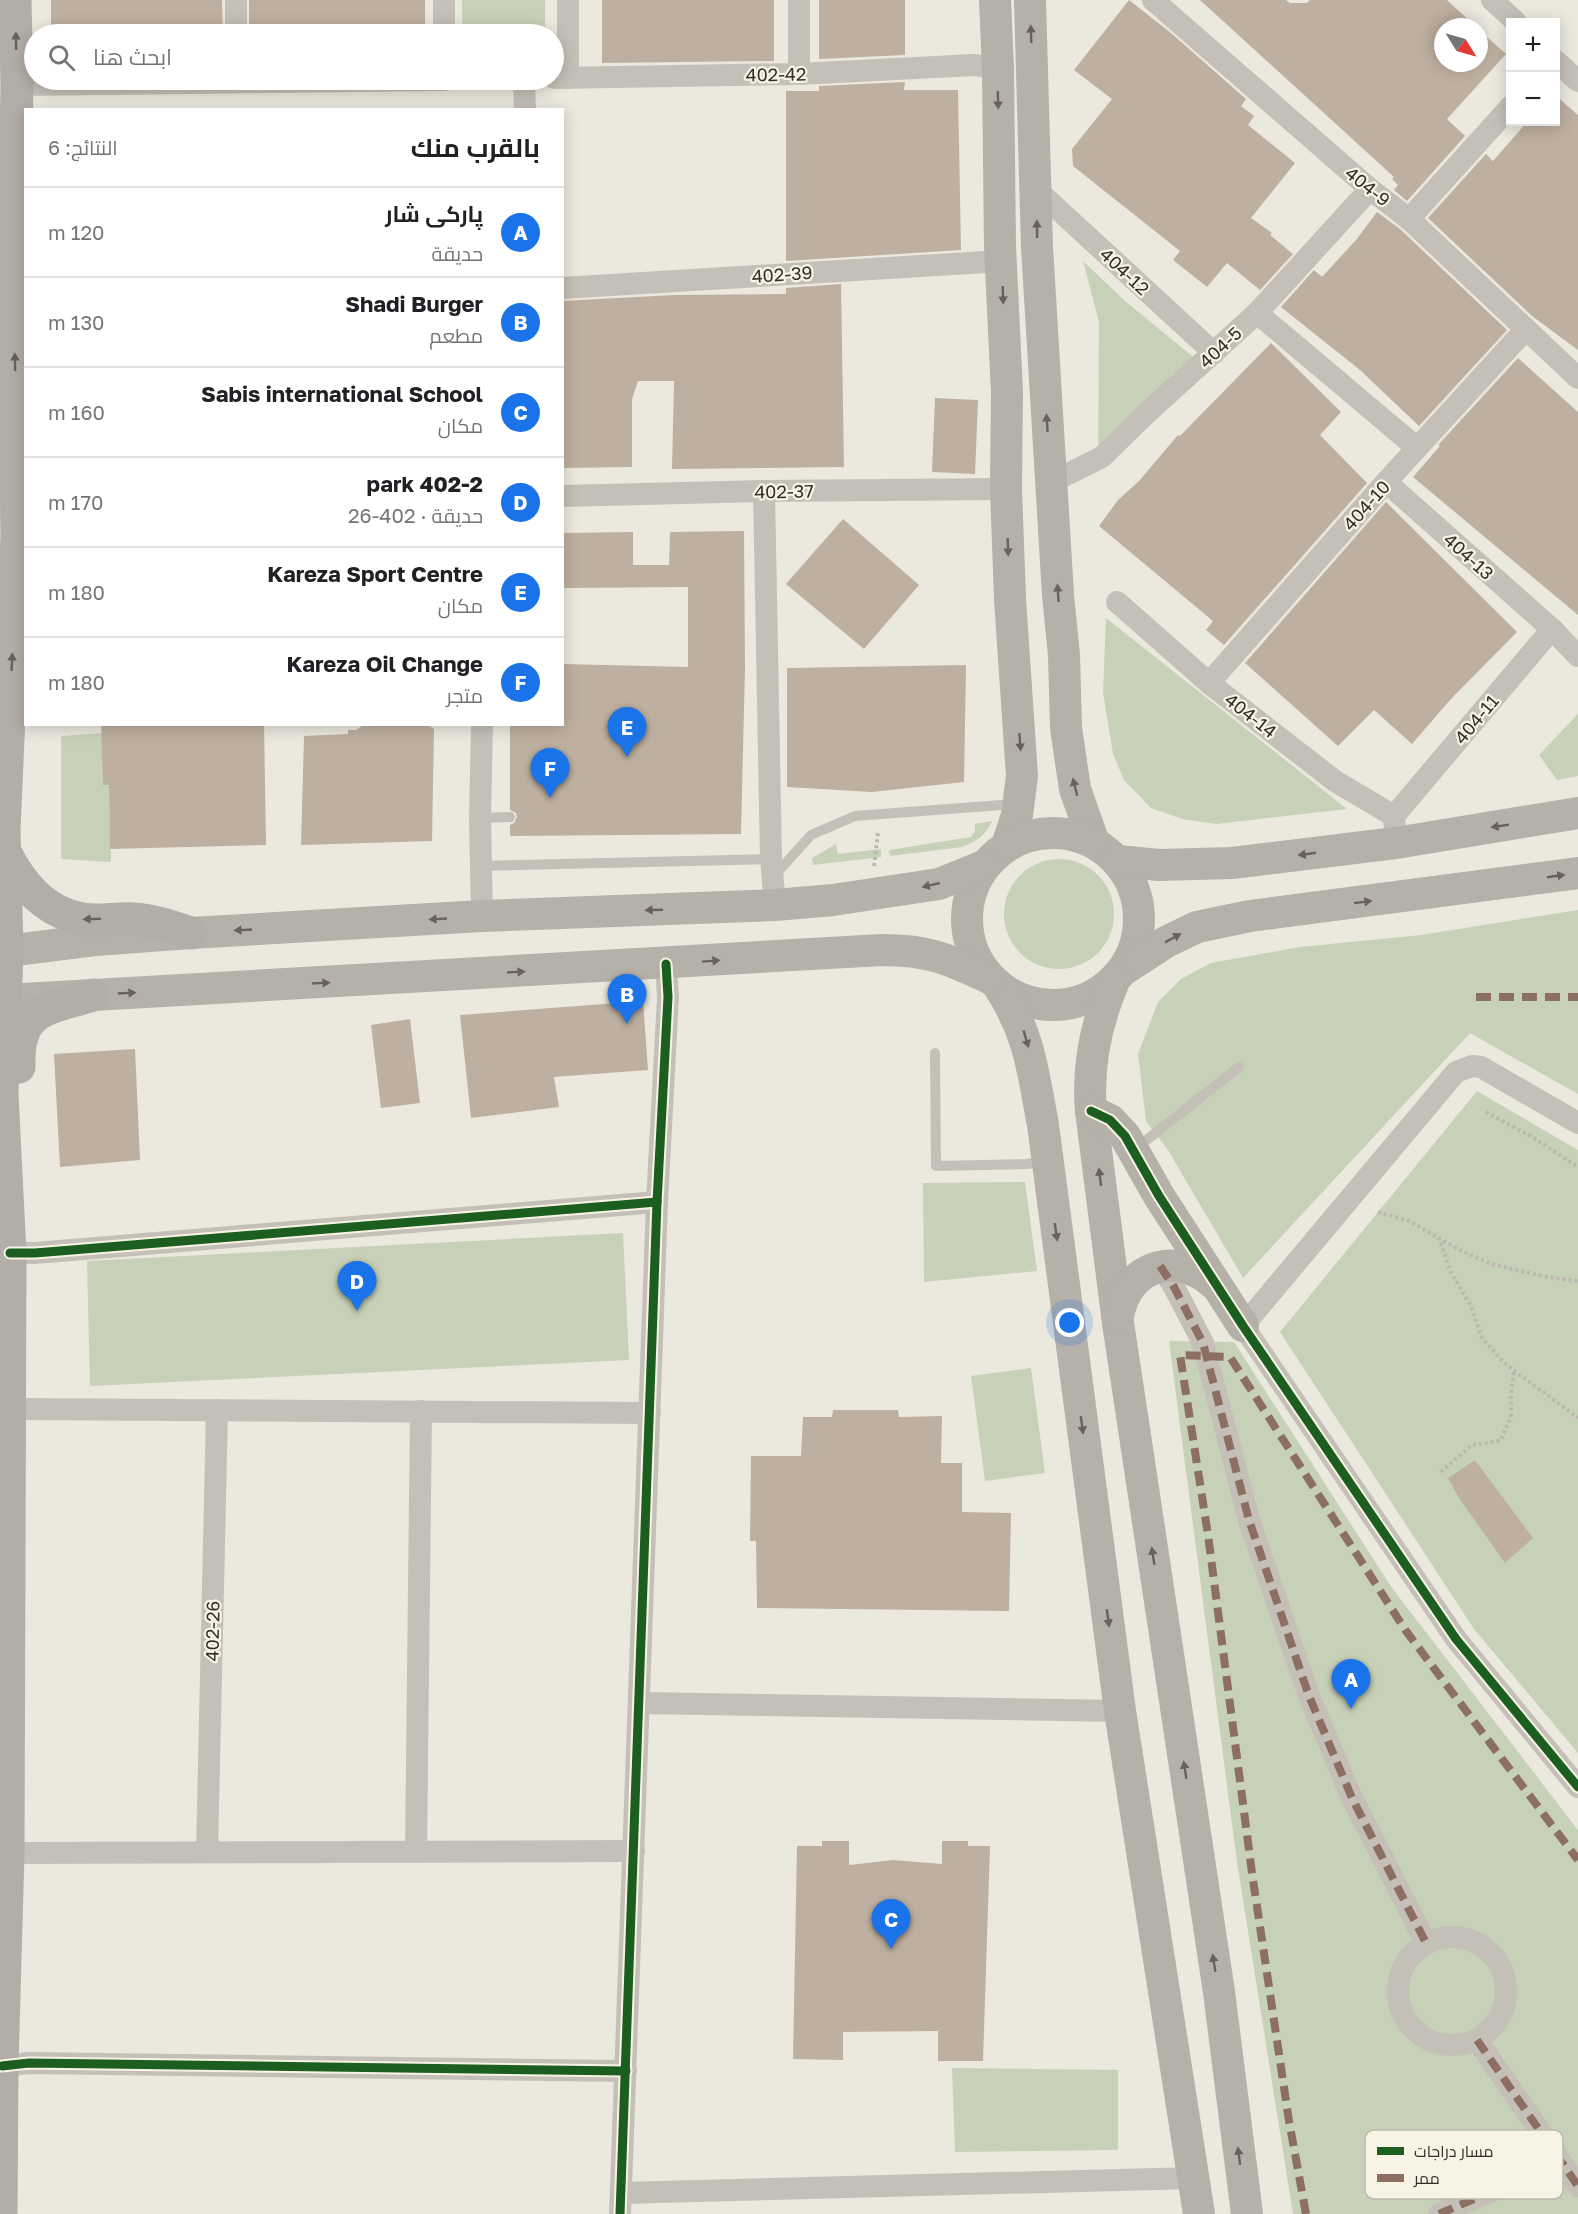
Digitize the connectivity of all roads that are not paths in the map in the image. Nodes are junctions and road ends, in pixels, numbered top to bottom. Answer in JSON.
{"nodes":[{"id":1,"x":15,"y":0,"type":"edge"},
{"id":2,"x":236,"y":0,"type":"edge"},
{"id":3,"x":444,"y":0,"type":"edge"},
{"id":4,"x":568,"y":0,"type":"edge"},
{"id":5,"x":799,"y":0,"type":"edge"},
{"id":6,"x":995,"y":0,"type":"edge"},
{"id":7,"x":1030,"y":0,"type":"edge"},
{"id":8,"x":1153,"y":0,"type":"edge"},
{"id":9,"x":1492,"y":0,"type":"edge"},
{"id":10,"x":1512,"y":18,"type":"edge"},
{"id":11,"x":236,"y":24,"type":"edge"},
{"id":12,"x":444,"y":24,"type":"edge"},
{"id":13,"x":564,"y":45,"type":"edge"},
{"id":14,"x":1560,"y":65,"type":"edge"},
{"id":15,"x":998,"y":68,"type":"junction"},
{"id":16,"x":799,"y":74,"type":"junction"},
{"id":17,"x":564,"y":78,"type":"edge"},
{"id":18,"x":1578,"y":81,"type":"edge"},
{"id":19,"x":16,"y":85,"type":"junction"},
{"id":20,"x":24,"y":85,"type":"edge"},
{"id":21,"x":524,"y":90,"type":"edge"},
{"id":22,"x":525,"y":108,"type":"edge"},
{"id":23,"x":1506,"y":111,"type":"edge"},
{"id":24,"x":1036,"y":189,"type":"junction"},
{"id":25,"x":1370,"y":189,"type":"junction"},
{"id":26,"x":1409,"y":219,"type":"junction"},
{"id":27,"x":1002,"y":261,"type":"junction"},
{"id":28,"x":564,"y":288,"type":"edge"},
{"id":29,"x":20,"y":291,"type":"edge"},
{"id":30,"x":1257,"y":313,"type":"junction"},
{"id":31,"x":1526,"y":329,"type":"junction"},
{"id":32,"x":1214,"y":353,"type":"junction"},
{"id":33,"x":1578,"y":378,"type":"edge"},
{"id":34,"x":1045,"y":391,"type":"junction"},
{"id":35,"x":1007,"y":392,"type":"junction"},
{"id":36,"x":1417,"y":448,"type":"junction"},
{"id":37,"x":1052,"y":482,"type":"junction"},
{"id":38,"x":1386,"y":482,"type":"junction"},
{"id":39,"x":1006,"y":489,"type":"junction"},
{"id":40,"x":764,"y":491,"type":"junction"},
{"id":41,"x":564,"y":496,"type":"edge"},
{"id":42,"x":21,"y":504,"type":"edge"},
{"id":43,"x":1117,"y":602,"type":"dead end"},
{"id":44,"x":1552,"y":629,"type":"junction"},
{"id":45,"x":1578,"y":656,"type":"edge"},
{"id":46,"x":1209,"y":683,"type":"junction"},
{"id":47,"x":482,"y":726,"type":"edge"},
{"id":48,"x":1019,"y":804,"type":"junction"},
{"id":49,"x":1578,"y":813,"type":"edge"},
{"id":50,"x":510,"y":817,"type":"dead end"},
{"id":51,"x":480,"y":818,"type":"junction"},
{"id":52,"x":1395,"y":829,"type":"junction"},
{"id":53,"x":4,"y":851,"type":"junction"},
{"id":54,"x":1106,"y":852,"type":"junction"},
{"id":55,"x":996,"y":856,"type":"junction"},
{"id":56,"x":481,"y":866,"type":"junction"},
{"id":57,"x":1578,"y":873,"type":"edge"},
{"id":58,"x":772,"y":881,"type":"junction"},
{"id":59,"x":482,"y":916,"type":"junction"},
{"id":60,"x":191,"y":933,"type":"junction"},
{"id":61,"x":3,"y":951,"type":"edge"},
{"id":62,"x":666,"y":964,"type":"junction"},
{"id":63,"x":1119,"y":975,"type":"junction"},
{"id":64,"x":994,"y":983,"type":"junction"},
{"id":65,"x":93,"y":995,"type":"junction"},
{"id":66,"x":3,"y":1000,"type":"edge"},
{"id":67,"x":935,"y":1053,"type":"dead end"},
{"id":68,"x":1239,"y":1067,"type":"dead end"},
{"id":69,"x":1091,"y":1111,"type":"junction"},
{"id":70,"x":1578,"y":1123,"type":"edge"},
{"id":71,"x":1134,"y":1150,"type":"junction"},
{"id":72,"x":1047,"y":1162,"type":"junction"},
{"id":73,"x":657,"y":1202,"type":"junction"},
{"id":74,"x":8,"y":1215,"type":"junction"},
{"id":75,"x":10,"y":1253,"type":"junction"},
{"id":76,"x":1160,"y":1266,"type":"junction"},
{"id":77,"x":1217,"y":1287,"type":"junction"},
{"id":78,"x":1118,"y":1318,"type":"junction"},
{"id":79,"x":1243,"y":1326,"type":"junction"},
{"id":80,"x":9,"y":1409,"type":"junction"},
{"id":81,"x":217,"y":1410,"type":"junction"},
{"id":82,"x":421,"y":1411,"type":"junction"},
{"id":83,"x":650,"y":1413,"type":"junction"},
{"id":84,"x":639,"y":1702,"type":"junction"},
{"id":85,"x":1120,"y":1711,"type":"junction"},
{"id":86,"x":1578,"y":1787,"type":"edge"},
{"id":87,"x":634,"y":1851,"type":"junction"},
{"id":88,"x":207,"y":1852,"type":"junction"},
{"id":89,"x":416,"y":1852,"type":"junction"},
{"id":90,"x":8,"y":1853,"type":"junction"},
{"id":91,"x":1426,"y":1943,"type":"junction"},
{"id":92,"x":1477,"y":2040,"type":"junction"},
{"id":93,"x":2,"y":2066,"type":"junction"},
{"id":94,"x":626,"y":2070,"type":"junction"},
{"id":95,"x":1538,"y":2130,"type":"edge"},
{"id":96,"x":1563,"y":2166,"type":"edge"},
{"id":97,"x":1194,"y":2178,"type":"junction"},
{"id":98,"x":1578,"y":2186,"type":"edge"},
{"id":99,"x":1474,"y":2199,"type":"edge"},
{"id":100,"x":620,"y":2203,"type":"edge"},
{"id":101,"x":1,"y":2211,"type":"edge"},
{"id":102,"x":1199,"y":2214,"type":"edge"},
{"id":103,"x":1247,"y":2214,"type":"edge"},
{"id":104,"x":1439,"y":2214,"type":"edge"}],
"edges":[{"from":19,"to":1,"type":"main road","one_way":true},
{"from":2,"to":11,"type":"street"},
{"from":3,"to":12,"type":"street"},
{"from":4,"to":13,"type":"street"},
{"from":5,"to":16,"type":"street"},
{"from":6,"to":15,"type":"main road"},
{"from":24,"to":7,"type":"main road","one_way":true},
{"from":8,"to":25,"type":"street","name":"404-9"},
{"from":9,"to":10,"type":"street"},
{"from":14,"to":18,"type":"street"},
{"from":15,"to":16,"type":"street","name":"402-42"},
{"from":15,"to":27,"type":"main road","one_way":true},
{"from":16,"to":17,"type":"street","name":"402-42"},
{"from":19,"to":20,"type":"street"},
{"from":19,"to":29,"type":"main road"},
{"from":21,"to":22,"type":"street"},
{"from":23,"to":26,"type":"street"},
{"from":24,"to":32,"type":"street","name":"404-12"},
{"from":34,"to":24,"type":"main road","one_way":true},
{"from":25,"to":26,"type":"street","name":"404-9"},
{"from":25,"to":30,"type":"street","name":"404-5"},
{"from":26,"to":31,"type":"street","name":"404-9"},
{"from":27,"to":28,"type":"street","name":"402-39"},
{"from":27,"to":35,"type":"main road","one_way":true},
{"from":42,"to":29,"type":"main road","one_way":true},
{"from":30,"to":32,"type":"street","name":"404-5"},
{"from":30,"to":36,"type":"street"},
{"from":31,"to":33,"type":"street","name":"404-9"},
{"from":31,"to":36,"type":"street","name":"404-10"},
{"from":32,"to":37,"type":"street","name":"404-5"},
{"from":34,"to":35,"type":"main road"},
{"from":37,"to":34,"type":"main road","one_way":true},
{"from":35,"to":39,"type":"main road"},
{"from":36,"to":38,"type":"street","name":"404-10"},
{"from":54,"to":37,"type":"main road","one_way":true},
{"from":38,"to":44,"type":"street","name":"404-13"},
{"from":38,"to":46,"type":"street","name":"404-10"},
{"from":39,"to":40,"type":"street","name":"402-37"},
{"from":39,"to":48,"type":"main road","one_way":true},
{"from":40,"to":41,"type":"street","name":"402-37"},
{"from":40,"to":58,"type":"street"},
{"from":53,"to":42,"type":"main road","one_way":true},
{"from":43,"to":46,"type":"street","name":"404-14"},
{"from":44,"to":45,"type":"street"},
{"from":44,"to":52,"type":"street","name":"404-11"},
{"from":46,"to":52,"type":"street","name":"404-14"},
{"from":47,"to":51,"type":"street"},
{"from":48,"to":55,"type":"main road"},
{"from":48,"to":58,"type":"lane"},
{"from":49,"to":52,"type":"main road","one_way":true},
{"from":50,"to":51,"type":"lane"},
{"from":51,"to":56,"type":"street"},
{"from":52,"to":54,"type":"main road","one_way":true},
{"from":60,"to":53,"type":"main road","one_way":true},
{"from":53,"to":61,"type":"main road"},
{"from":54,"to":55,"type":"main road"},
{"from":54,"to":63,"type":"main road"},
{"from":55,"to":58,"type":"main road","one_way":true},
{"from":55,"to":64,"type":"main road"},
{"from":56,"to":58,"type":"lane"},
{"from":56,"to":59,"type":"street"},
{"from":63,"to":57,"type":"main road","one_way":true},
{"from":58,"to":59,"type":"main road","one_way":true},
{"from":59,"to":60,"type":"main road","one_way":true},
{"from":60,"to":61,"type":"main road"},
{"from":61,"to":66,"type":"main road"},
{"from":62,"to":64,"type":"main road","one_way":true},
{"from":65,"to":62,"type":"main road","one_way":true},
{"from":62,"to":73,"type":"street"},
{"from":63,"to":64,"type":"main road"},
{"from":63,"to":69,"type":"main road"},
{"from":64,"to":72,"type":"main road","one_way":true},
{"from":65,"to":66,"type":"main road"},
{"from":65,"to":74,"type":"main road"},
{"from":66,"to":74,"type":"main road"},
{"from":67,"to":72,"type":"lane"},
{"from":68,"to":71,"type":"lane"},
{"from":69,"to":71,"type":"main road"},
{"from":78,"to":69,"type":"main road","one_way":true},
{"from":70,"to":79,"type":"street"},
{"from":71,"to":77,"type":"main road"},
{"from":72,"to":85,"type":"main road","one_way":true},
{"from":73,"to":75,"type":"street"},
{"from":73,"to":83,"type":"street"},
{"from":74,"to":75,"type":"main road"},
{"from":75,"to":80,"type":"main road"},
{"from":76,"to":77,"type":"main road"},
{"from":76,"to":78,"type":"main road"},
{"from":76,"to":91,"type":"street"},
{"from":77,"to":79,"type":"main road"},
{"from":103,"to":78,"type":"main road","one_way":true},
{"from":79,"to":86,"type":"street"},
{"from":80,"to":81,"type":"street"},
{"from":80,"to":90,"type":"main road"},
{"from":81,"to":82,"type":"street"},
{"from":81,"to":88,"type":"street","name":"402-26"},
{"from":82,"to":83,"type":"street"},
{"from":82,"to":89,"type":"street"},
{"from":83,"to":84,"type":"street"},
{"from":84,"to":85,"type":"street"},
{"from":84,"to":87,"type":"street"},
{"from":85,"to":97,"type":"main road"},
{"from":87,"to":89,"type":"street"},
{"from":87,"to":94,"type":"street"},
{"from":88,"to":89,"type":"street"},
{"from":88,"to":90,"type":"street"},
{"from":90,"to":93,"type":"main road"},
{"from":91,"to":92,"type":"street"},
{"from":91,"to":92,"type":"street"},
{"from":92,"to":95,"type":"street"},
{"from":93,"to":94,"type":"street"},
{"from":93,"to":101,"type":"main road"},
{"from":94,"to":100,"type":"street"},
{"from":96,"to":98,"type":"street"},
{"from":97,"to":100,"type":"street"},
{"from":97,"to":102,"type":"main road"},
{"from":99,"to":104,"type":"street"}]}
